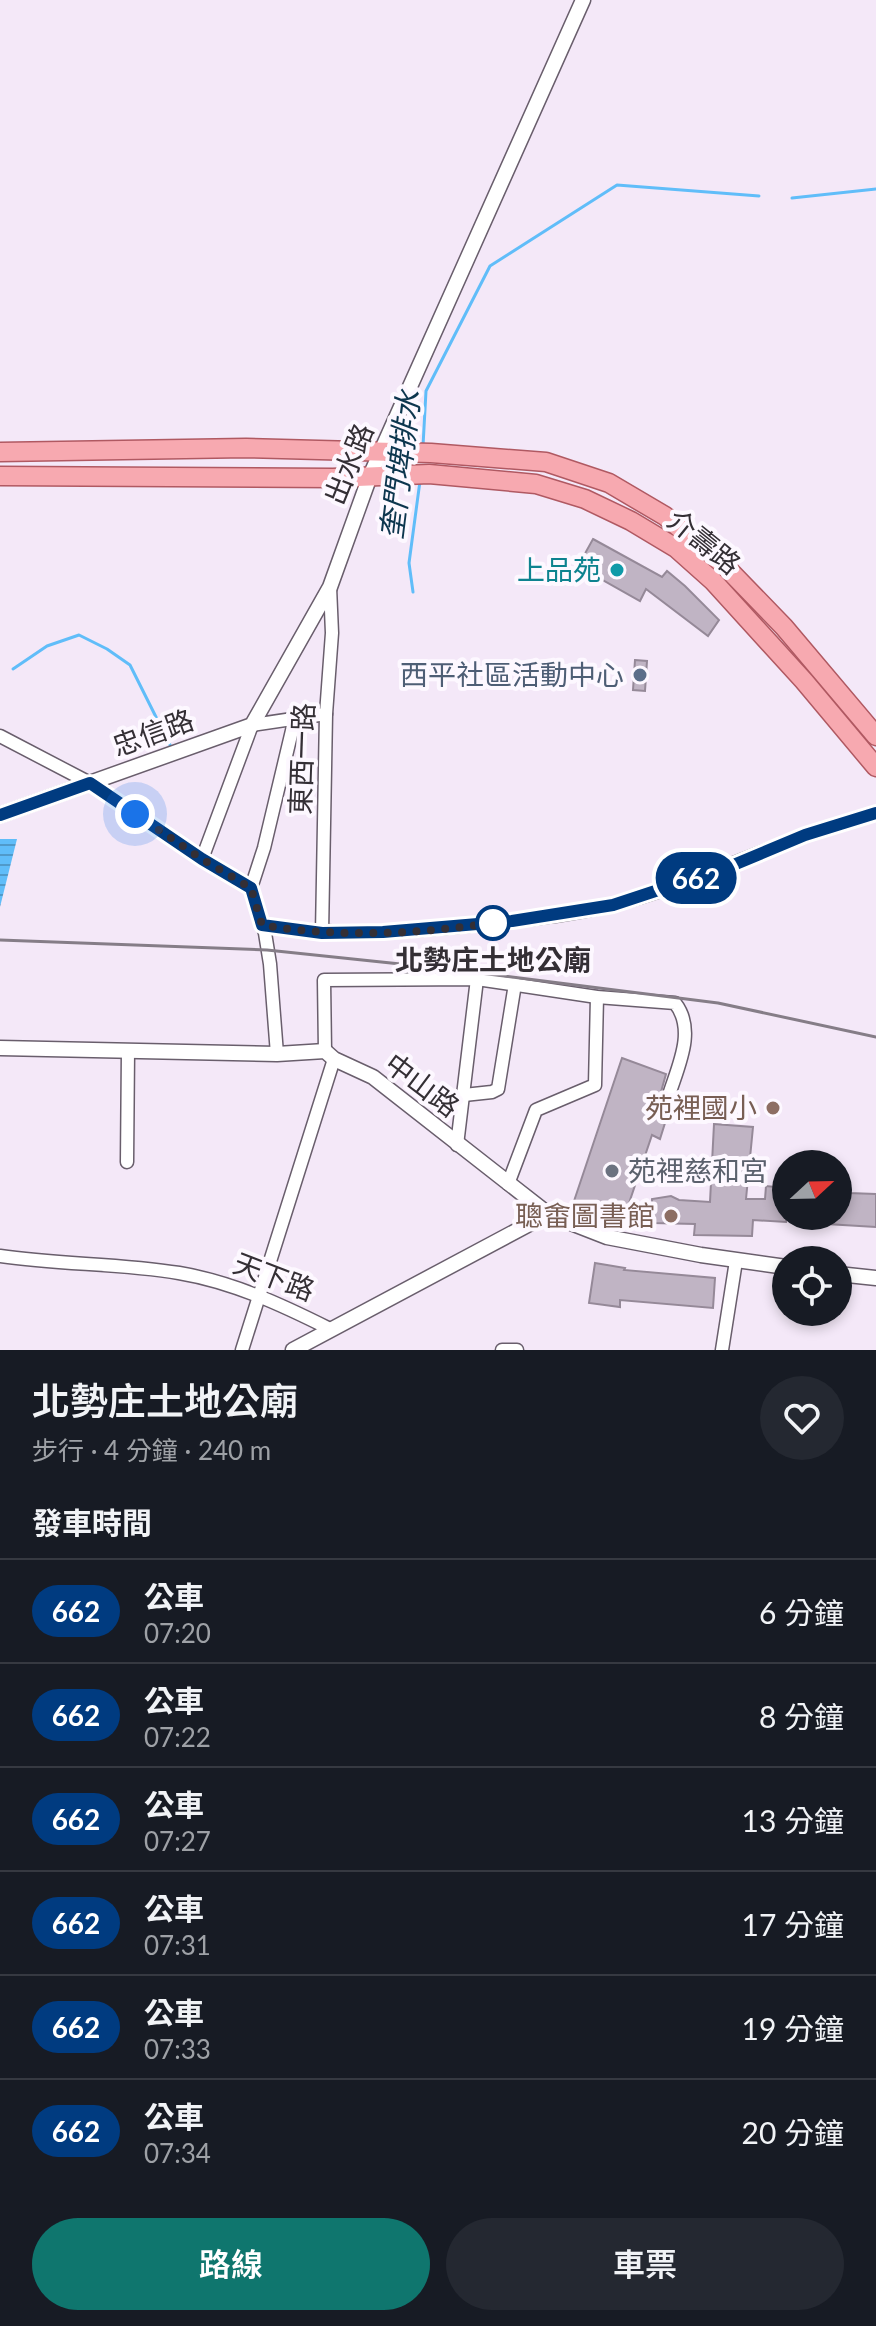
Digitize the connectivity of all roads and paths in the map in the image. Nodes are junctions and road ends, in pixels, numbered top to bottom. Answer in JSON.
{"nodes":[{"id":1,"x":583,"y":0,"type":"edge"},
{"id":2,"x":383,"y":451,"type":"junction"},
{"id":3,"x":0,"y":452,"type":"edge"},
{"id":4,"x":0,"y":476,"type":"edge"},
{"id":5,"x":370,"y":476,"type":"junction"},
{"id":6,"x":330,"y":587,"type":"junction"},
{"id":7,"x":326,"y":714,"type":"junction"},
{"id":8,"x":295,"y":718,"type":"junction"},
{"id":9,"x":252,"y":725,"type":"junction"},
{"id":10,"x":0,"y":736,"type":"edge"},
{"id":11,"x":876,"y":736,"type":"edge"},
{"id":12,"x":876,"y":767,"type":"edge"},
{"id":13,"x":90,"y":783,"type":"junction"},
{"id":14,"x":876,"y":813,"type":"edge"},
{"id":15,"x":0,"y":815,"type":"edge"},
{"id":16,"x":202,"y":859,"type":"junction"},
{"id":17,"x":251,"y":888,"type":"junction"},
{"id":18,"x":262,"y":925,"type":"junction"},
{"id":19,"x":322,"y":933,"type":"junction"},
{"id":20,"x":477,"y":979,"type":"junction"},
{"id":21,"x":515,"y":984,"type":"junction"},
{"id":22,"x":597,"y":997,"type":"junction"},
{"id":23,"x":0,"y":1048,"type":"edge"},
{"id":24,"x":128,"y":1051,"type":"junction"},
{"id":25,"x":277,"y":1054,"type":"junction"},
{"id":26,"x":329,"y":1055,"type":"junction"},
{"id":27,"x":464,"y":1095,"type":"junction"},
{"id":28,"x":668,"y":1098,"type":"dead end"},
{"id":29,"x":457,"y":1145,"type":"junction"},
{"id":30,"x":127,"y":1162,"type":"dead end"},
{"id":31,"x":508,"y":1184,"type":"junction"},
{"id":32,"x":548,"y":1214,"type":"junction"},
{"id":33,"x":0,"y":1256,"type":"edge"},
{"id":34,"x":736,"y":1261,"type":"junction"},
{"id":35,"x":772,"y":1265,"type":"edge"},
{"id":36,"x":852,"y":1275,"type":"edge"},
{"id":37,"x":876,"y":1278,"type":"edge"},
{"id":38,"x":259,"y":1295,"type":"junction"},
{"id":39,"x":330,"y":1329,"type":"junction"},
{"id":40,"x":242,"y":1350,"type":"edge"},
{"id":41,"x":293,"y":1350,"type":"edge"},
{"id":42,"x":502,"y":1350,"type":"edge"},
{"id":43,"x":517,"y":1350,"type":"edge"},
{"id":44,"x":722,"y":1350,"type":"edge"}],
"edges":[{"from":1,"to":2,"type":"street","name":"出水路"},
{"from":2,"to":3,"type":"main road"},
{"from":2,"to":5,"type":"street","name":"出水路"},
{"from":2,"to":11,"type":"main road","name":"介壽路"},
{"from":4,"to":5,"type":"main road"},
{"from":5,"to":6,"type":"street","name":"出水路"},
{"from":5,"to":12,"type":"main road","name":"介壽路"},
{"from":6,"to":7,"type":"street","name":"東西一路"},
{"from":6,"to":9,"type":"street","name":"出水路"},
{"from":7,"to":8,"type":"street","name":"忠信路"},
{"from":7,"to":19,"type":"street","name":"東西一路"},
{"from":8,"to":9,"type":"street","name":"忠信路"},
{"from":8,"to":17,"type":"street"},
{"from":9,"to":13,"type":"street","name":"忠信路"},
{"from":9,"to":16,"type":"street","name":"出水路"},
{"from":10,"to":13,"type":"street"},
{"from":13,"to":15,"type":"street","name":"忠信路"},
{"from":13,"to":16,"type":"street"},
{"from":14,"to":19,"type":"street"},
{"from":16,"to":17,"type":"street"},
{"from":17,"to":18,"type":"street"},
{"from":18,"to":19,"type":"street"},
{"from":18,"to":25,"type":"street"},
{"from":20,"to":21,"type":"street"},
{"from":20,"to":26,"type":"street"},
{"from":20,"to":27,"type":"street"},
{"from":21,"to":22,"type":"street"},
{"from":21,"to":27,"type":"street"},
{"from":22,"to":28,"type":"street"},
{"from":22,"to":31,"type":"street"},
{"from":23,"to":24,"type":"street","name":"中山路"},
{"from":24,"to":25,"type":"street","name":"中山路"},
{"from":24,"to":30,"type":"street"},
{"from":25,"to":26,"type":"street","name":"中山路"},
{"from":26,"to":29,"type":"street","name":"中山路"},
{"from":26,"to":38,"type":"street"},
{"from":27,"to":29,"type":"street"},
{"from":29,"to":31,"type":"street","name":"中山路"},
{"from":31,"to":32,"type":"street","name":"中山路"},
{"from":32,"to":34,"type":"street","name":"中山路"},
{"from":32,"to":39,"type":"street","name":"天下路"},
{"from":33,"to":38,"type":"street","name":"天下路"},
{"from":34,"to":35,"type":"street","name":"中山路"},
{"from":34,"to":44,"type":"street"},
{"from":36,"to":37,"type":"street"},
{"from":38,"to":39,"type":"street","name":"天下路"},
{"from":38,"to":40,"type":"street"},
{"from":39,"to":41,"type":"street"},
{"from":42,"to":43,"type":"street"}]}
